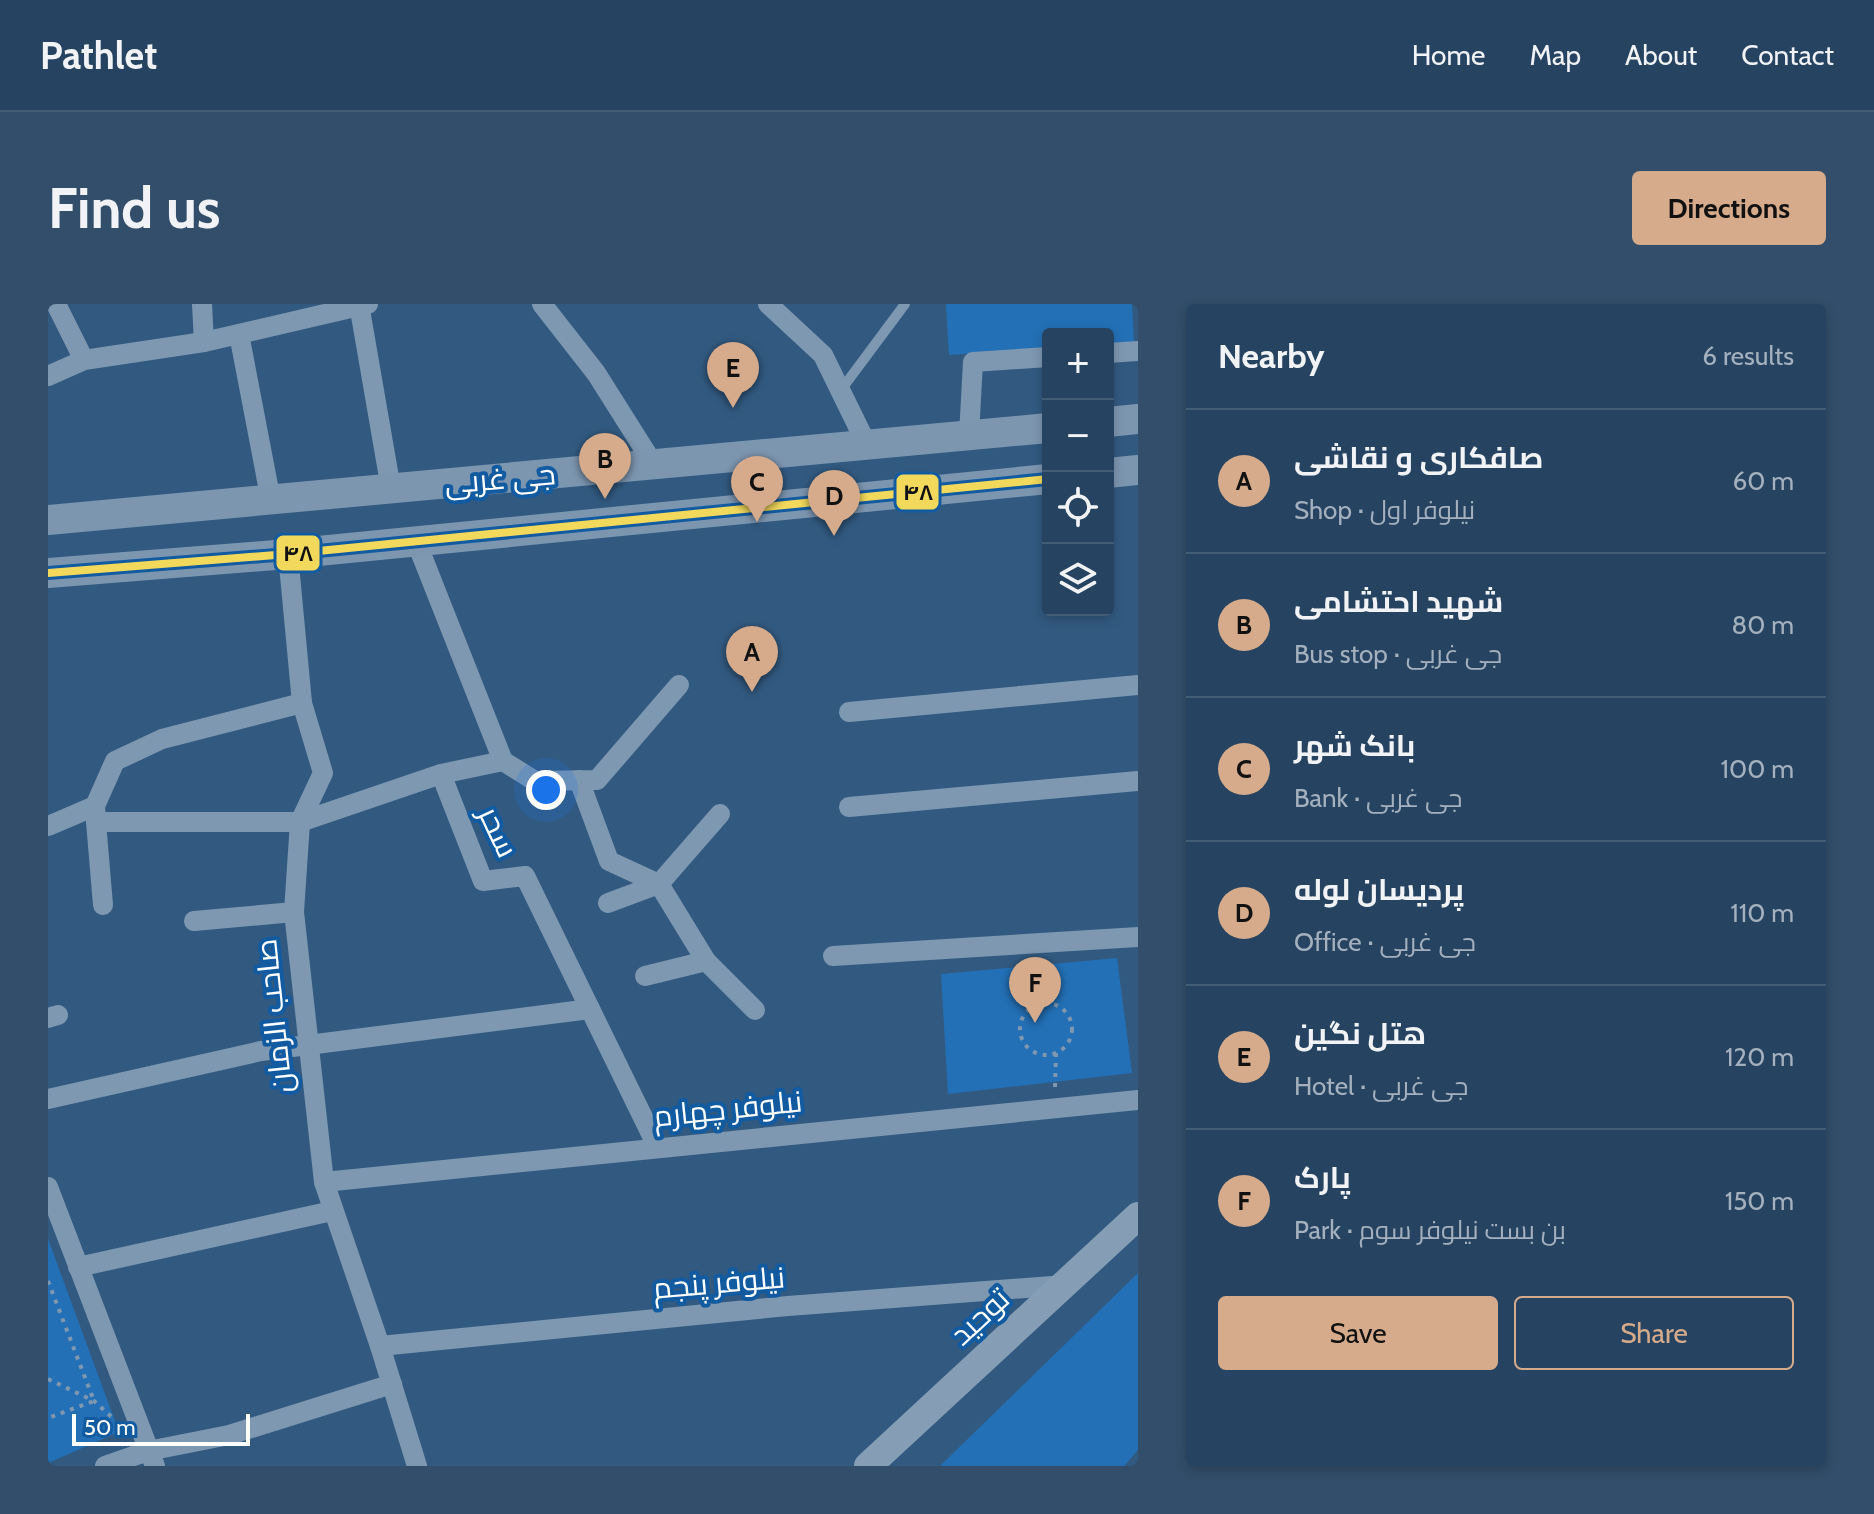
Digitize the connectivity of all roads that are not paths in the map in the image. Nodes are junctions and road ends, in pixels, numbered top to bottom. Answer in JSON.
{"nodes":[{"id":1,"x":56,"y":304,"type":"edge"},
{"id":2,"x":202,"y":304,"type":"edge"},
{"id":3,"x":542,"y":304,"type":"edge"},
{"id":4,"x":768,"y":304,"type":"edge"},
{"id":5,"x":905,"y":304,"type":"edge"},
{"id":6,"x":362,"y":305,"type":"edge"},
{"id":7,"x":239,"y":334,"type":"junction"},
{"id":8,"x":204,"y":342,"type":"junction"},
{"id":9,"x":1138,"y":351,"type":"edge"},
{"id":10,"x":1114,"y":353,"type":"edge"},
{"id":11,"x":1042,"y":357,"type":"edge"},
{"id":12,"x":84,"y":360,"type":"junction"},
{"id":13,"x":48,"y":376,"type":"edge"},
{"id":14,"x":841,"y":390,"type":"junction"},
{"id":15,"x":1138,"y":419,"type":"edge"},
{"id":16,"x":1114,"y":421,"type":"edge"},
{"id":17,"x":1042,"y":429,"type":"edge"},
{"id":18,"x":969,"y":435,"type":"junction"},
{"id":19,"x":867,"y":445,"type":"junction"},
{"id":20,"x":654,"y":465,"type":"junction"},
{"id":21,"x":1138,"y":470,"type":"edge"},
{"id":22,"x":1114,"y":472,"type":"edge"},
{"id":23,"x":1042,"y":480,"type":"edge"},
{"id":24,"x":391,"y":489,"type":"junction"},
{"id":25,"x":271,"y":501,"type":"junction"},
{"id":26,"x":48,"y":520,"type":"edge"},
{"id":27,"x":416,"y":541,"type":"junction"},
{"id":28,"x":288,"y":554,"type":"junction"},
{"id":29,"x":48,"y":573,"type":"edge"},
{"id":30,"x":679,"y":685,"type":"dead end"},
{"id":31,"x":1138,"y":685,"type":"edge"},
{"id":32,"x":1138,"y":697,"type":"edge"},
{"id":33,"x":302,"y":703,"type":"junction"},
{"id":34,"x":849,"y":712,"type":"dead end"},
{"id":35,"x":503,"y":761,"type":"junction"},
{"id":36,"x":441,"y":774,"type":"junction"},
{"id":37,"x":579,"y":780,"type":"junction"},
{"id":38,"x":1138,"y":781,"type":"edge"},
{"id":39,"x":849,"y":807,"type":"dead end"},
{"id":40,"x":95,"y":814,"type":"junction"},
{"id":41,"x":720,"y":814,"type":"dead end"},
{"id":42,"x":300,"y":822,"type":"junction"},
{"id":43,"x":48,"y":826,"type":"edge"},
{"id":44,"x":659,"y":884,"type":"junction"},
{"id":45,"x":608,"y":903,"type":"dead end"},
{"id":46,"x":103,"y":905,"type":"dead end"},
{"id":47,"x":294,"y":912,"type":"junction"},
{"id":48,"x":194,"y":921,"type":"dead end"},
{"id":49,"x":1138,"y":937,"type":"edge"},
{"id":50,"x":833,"y":956,"type":"dead end"},
{"id":51,"x":706,"y":961,"type":"junction"},
{"id":52,"x":645,"y":976,"type":"dead end"},
{"id":53,"x":590,"y":1009,"type":"junction"},
{"id":54,"x":755,"y":1010,"type":"dead end"},
{"id":55,"x":306,"y":1044,"type":"junction"},
{"id":56,"x":48,"y":1099,"type":"edge"},
{"id":57,"x":1138,"y":1100,"type":"edge"},
{"id":58,"x":657,"y":1146,"type":"junction"},
{"id":59,"x":324,"y":1182,"type":"junction"},
{"id":60,"x":49,"y":1191,"type":"edge"},
{"id":61,"x":332,"y":1211,"type":"junction"},
{"id":62,"x":1138,"y":1216,"type":"edge"},
{"id":63,"x":78,"y":1267,"type":"junction"},
{"id":64,"x":1065,"y":1285,"type":"junction"},
{"id":65,"x":380,"y":1346,"type":"junction"},
{"id":66,"x":392,"y":1384,"type":"junction"},
{"id":67,"x":151,"y":1458,"type":"edge"},
{"id":68,"x":105,"y":1466,"type":"edge"},
{"id":69,"x":417,"y":1466,"type":"edge"},
{"id":70,"x":868,"y":1466,"type":"edge"}],
"edges":[{"from":1,"to":12,"type":"street"},
{"from":2,"to":8,"type":"street"},
{"from":3,"to":20,"type":"street"},
{"from":4,"to":14,"type":"street"},
{"from":5,"to":14,"type":"lane"},
{"from":6,"to":7,"type":"street"},
{"from":6,"to":24,"type":"street"},
{"from":7,"to":8,"type":"street"},
{"from":7,"to":25,"type":"street"},
{"from":8,"to":12,"type":"street"},
{"from":9,"to":10,"type":"street"},
{"from":11,"to":18,"type":"street"},
{"from":12,"to":13,"type":"street"},
{"from":14,"to":19,"type":"street"},
{"from":15,"to":16,"type":"main road"},
{"from":17,"to":18,"type":"main road","name":"جی غربی"},
{"from":18,"to":19,"type":"main road","name":"جی غربی"},
{"from":19,"to":20,"type":"main road","name":"جی غربی"},
{"from":20,"to":24,"type":"main road","name":"جی غربی"},
{"from":21,"to":22,"type":"main road"},
{"from":23,"to":27,"type":"main road","name":"جی غربی"},
{"from":24,"to":25,"type":"main road","name":"جی غربی"},
{"from":25,"to":26,"type":"main road","name":"جی غربی"},
{"from":27,"to":28,"type":"main road","name":"جی غربی"},
{"from":27,"to":35,"type":"street","name":"سحر"},
{"from":28,"to":29,"type":"main road","name":"جی غربی"},
{"from":28,"to":33,"type":"street","name":"صاحب الزمان"},
{"from":30,"to":37,"type":"street"},
{"from":31,"to":32,"type":"street"},
{"from":31,"to":34,"type":"street"},
{"from":33,"to":40,"type":"street"},
{"from":33,"to":42,"type":"street","name":"صاحب الزمان"},
{"from":35,"to":36,"type":"street","name":"سحر"},
{"from":35,"to":37,"type":"street"},
{"from":36,"to":42,"type":"street"},
{"from":36,"to":53,"type":"street","name":"سحر"},
{"from":37,"to":44,"type":"street"},
{"from":38,"to":39,"type":"street"},
{"from":40,"to":42,"type":"street"},
{"from":40,"to":43,"type":"street"},
{"from":40,"to":46,"type":"street"},
{"from":41,"to":44,"type":"street"},
{"from":42,"to":47,"type":"street","name":"صاحب الزمان"},
{"from":44,"to":45,"type":"street"},
{"from":44,"to":51,"type":"street"},
{"from":47,"to":48,"type":"street"},
{"from":47,"to":55,"type":"street","name":"صاحب الزمان"},
{"from":49,"to":50,"type":"street"},
{"from":51,"to":52,"type":"street"},
{"from":51,"to":54,"type":"street"},
{"from":53,"to":55,"type":"street"},
{"from":53,"to":58,"type":"street","name":"سحر"},
{"from":55,"to":56,"type":"street"},
{"from":55,"to":59,"type":"street","name":"صاحب الزمان"},
{"from":57,"to":58,"type":"street","name":"نیلوفر چهارم"},
{"from":58,"to":59,"type":"street","name":"نیلوفر چهارم"},
{"from":59,"to":61,"type":"street","name":"صاحب الزمان"},
{"from":60,"to":63,"type":"street"},
{"from":61,"to":63,"type":"street"},
{"from":61,"to":65,"type":"street","name":"صاحب الزمان"},
{"from":62,"to":64,"type":"main road","name":"توحید"},
{"from":63,"to":67,"type":"street"},
{"from":64,"to":65,"type":"street","name":"نیلوفر پنجم"},
{"from":64,"to":70,"type":"main road","name":"توحید"},
{"from":65,"to":66,"type":"street","name":"صاحب الزمان"},
{"from":66,"to":67,"type":"street"},
{"from":66,"to":69,"type":"street","name":"صاحب الزمان"},
{"from":67,"to":68,"type":"street"}]}
